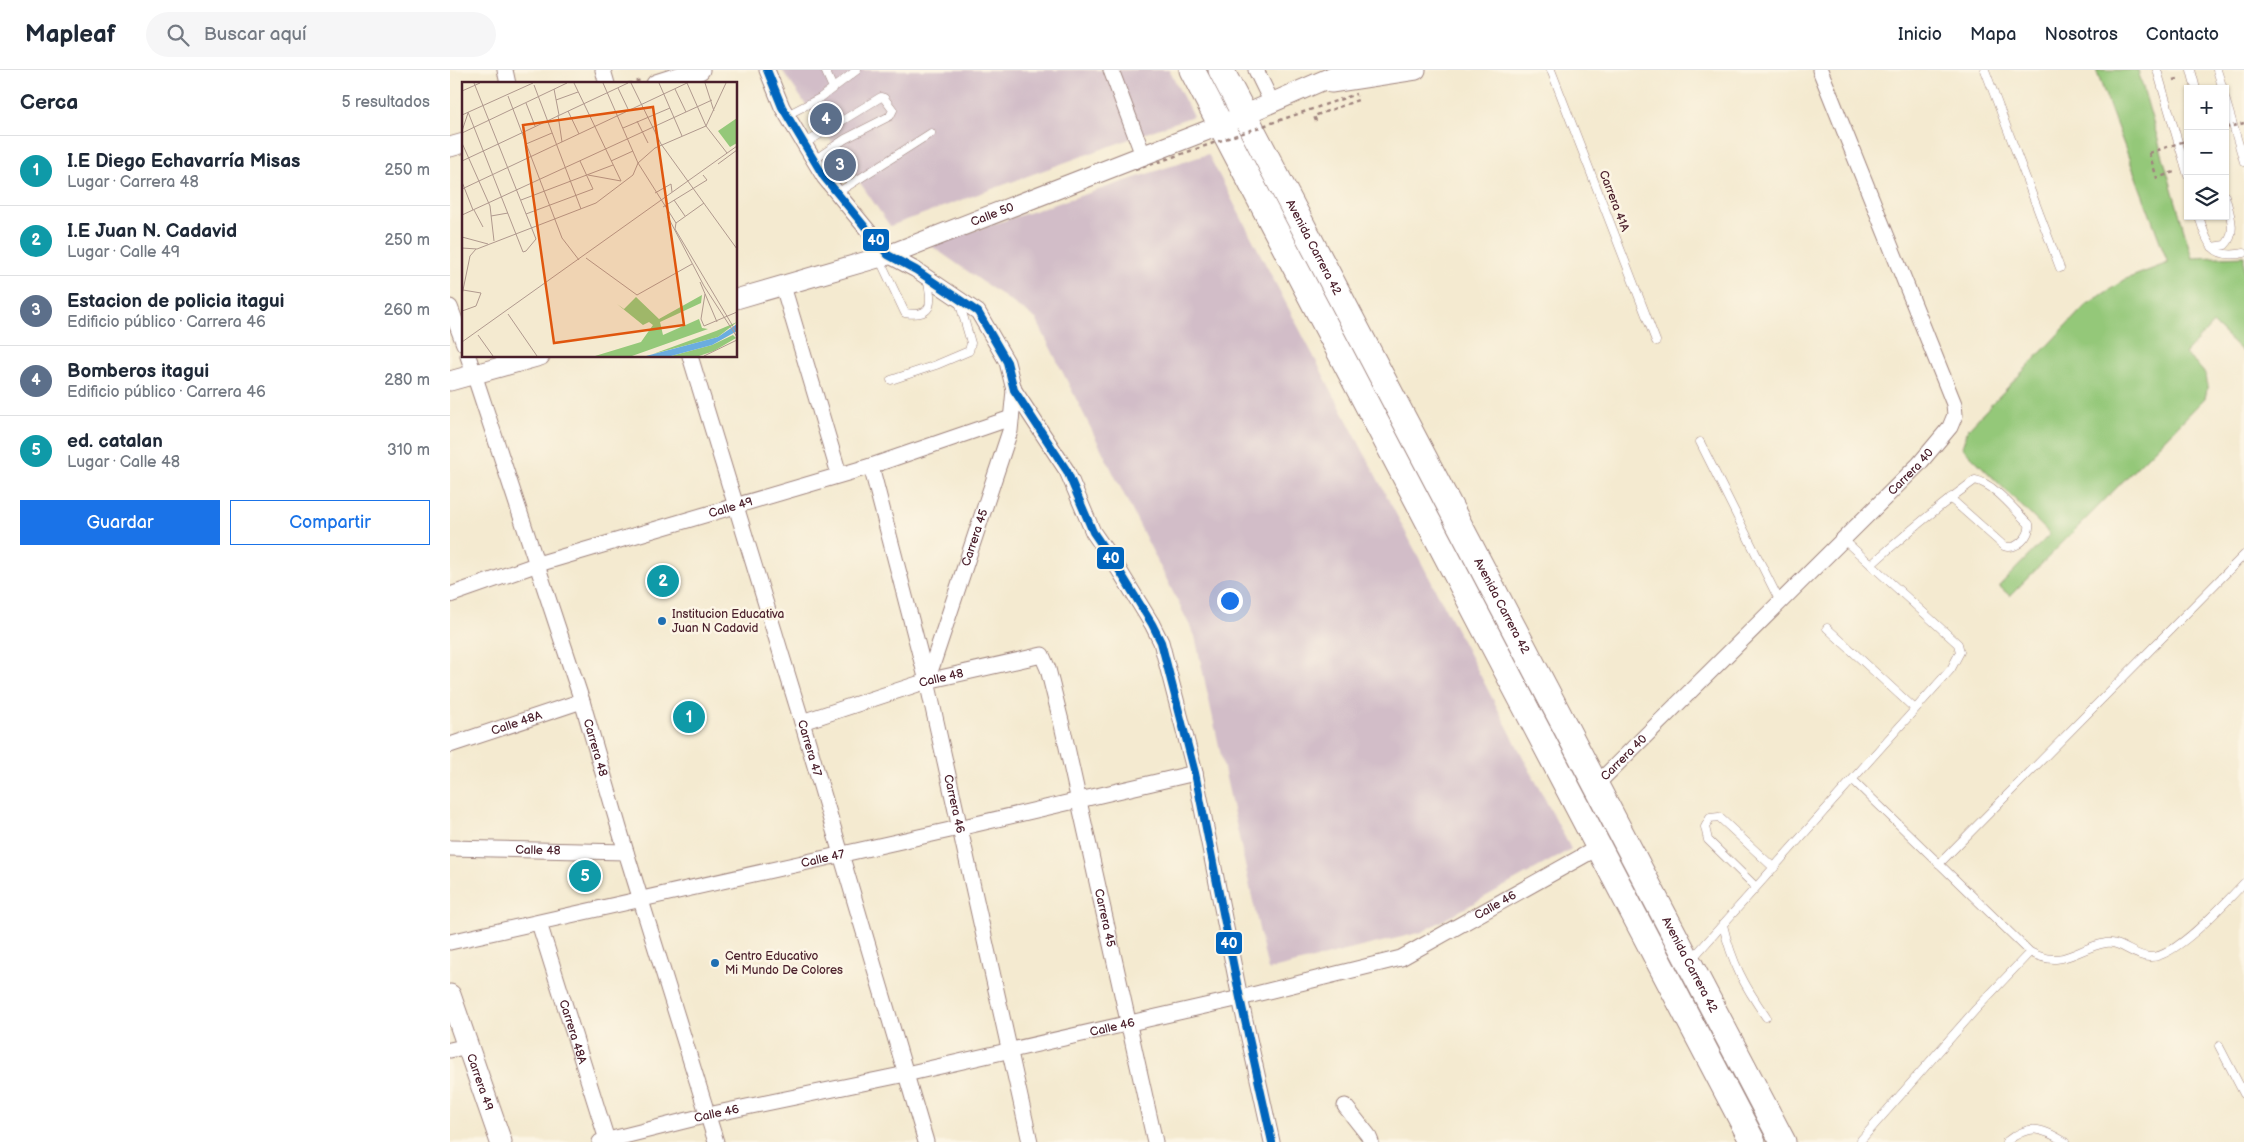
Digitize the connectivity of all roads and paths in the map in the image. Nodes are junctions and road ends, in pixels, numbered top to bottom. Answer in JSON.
{"nodes":[{"id":1,"x":700,"y":70,"type":"edge"},
{"id":2,"x":767,"y":70,"type":"edge"},
{"id":3,"x":825,"y":70,"type":"edge"},
{"id":4,"x":856,"y":70,"type":"edge"},
{"id":5,"x":1111,"y":70,"type":"edge"},
{"id":6,"x":1192,"y":70,"type":"edge"},
{"id":7,"x":1221,"y":70,"type":"edge"},
{"id":8,"x":1256,"y":70,"type":"edge"},
{"id":9,"x":1347,"y":70,"type":"edge"},
{"id":10,"x":1416,"y":70,"type":"edge"},
{"id":11,"x":1551,"y":70,"type":"edge"},
{"id":12,"x":1820,"y":70,"type":"edge"},
{"id":13,"x":1985,"y":70,"type":"edge"},
{"id":14,"x":2158,"y":70,"type":"edge"},
{"id":15,"x":2191,"y":70,"type":"edge"},
{"id":16,"x":2217,"y":70,"type":"edge"},
{"id":17,"x":2185,"y":77,"type":"dead end"},
{"id":18,"x":2174,"y":80,"type":"dead end"},
{"id":19,"x":662,"y":82,"type":"edge"},
{"id":20,"x":2195,"y":85,"type":"edge"},
{"id":21,"x":2222,"y":85,"type":"edge"},
{"id":22,"x":1312,"y":86,"type":"junction"},
{"id":23,"x":833,"y":88,"type":"junction"},
{"id":24,"x":1272,"y":103,"type":"junction"},
{"id":25,"x":2229,"y":111,"type":"edge"},
{"id":26,"x":787,"y":115,"type":"junction"},
{"id":27,"x":1244,"y":115,"type":"junction"},
{"id":28,"x":1316,"y":121,"type":"dead end"},
{"id":29,"x":2244,"y":122,"type":"edge"},
{"id":30,"x":1221,"y":125,"type":"junction"},
{"id":31,"x":2229,"y":127,"type":"edge"},
{"id":32,"x":931,"y":133,"type":"dead end"},
{"id":33,"x":2184,"y":141,"type":"edge"},
{"id":34,"x":804,"y":144,"type":"junction"},
{"id":35,"x":814,"y":160,"type":"junction"},
{"id":36,"x":2244,"y":162,"type":"edge"},
{"id":37,"x":1139,"y":163,"type":"junction"},
{"id":38,"x":2184,"y":164,"type":"edge"},
{"id":39,"x":2184,"y":168,"type":"edge"},
{"id":40,"x":838,"y":194,"type":"junction"},
{"id":41,"x":2229,"y":211,"type":"edge"},
{"id":42,"x":2201,"y":220,"type":"edge"},
{"id":43,"x":2212,"y":247,"type":"junction"},
{"id":44,"x":2244,"y":253,"type":"edge"},
{"id":45,"x":883,"y":256,"type":"junction"},
{"id":46,"x":2060,"y":268,"type":"dead end"},
{"id":47,"x":927,"y":277,"type":"junction"},
{"id":48,"x":783,"y":286,"type":"junction"},
{"id":49,"x":738,"y":298,"type":"edge"},
{"id":50,"x":958,"y":299,"type":"junction"},
{"id":51,"x":450,"y":307,"type":"edge"},
{"id":52,"x":462,"y":339,"type":"edge"},
{"id":53,"x":1656,"y":341,"type":"dead end"},
{"id":54,"x":469,"y":358,"type":"edge"},
{"id":55,"x":533,"y":358,"type":"edge"},
{"id":56,"x":691,"y":358,"type":"edge"},
{"id":57,"x":475,"y":375,"type":"junction"},
{"id":58,"x":891,"y":380,"type":"dead end"},
{"id":59,"x":450,"y":381,"type":"edge"},
{"id":60,"x":1014,"y":390,"type":"junction"},
{"id":61,"x":1011,"y":418,"type":"junction"},
{"id":62,"x":1700,"y":442,"type":"dead end"},
{"id":63,"x":871,"y":466,"type":"junction"},
{"id":64,"x":840,"y":474,"type":"junction"},
{"id":65,"x":1950,"y":498,"type":"junction"},
{"id":66,"x":736,"y":505,"type":"junction"},
{"id":67,"x":1844,"y":540,"type":"junction"},
{"id":68,"x":2244,"y":556,"type":"edge"},
{"id":69,"x":538,"y":564,"type":"junction"},
{"id":70,"x":1871,"y":565,"type":"junction"},
{"id":71,"x":450,"y":595,"type":"edge"},
{"id":72,"x":1781,"y":604,"type":"junction"},
{"id":73,"x":1828,"y":628,"type":"dead end"},
{"id":74,"x":927,"y":681,"type":"junction"},
{"id":75,"x":1054,"y":695,"type":"joint"},
{"id":76,"x":582,"y":700,"type":"junction"},
{"id":77,"x":1915,"y":709,"type":"junction"},
{"id":78,"x":802,"y":722,"type":"junction"},
{"id":79,"x":450,"y":745,"type":"edge"},
{"id":80,"x":1195,"y":773,"type":"junction"},
{"id":81,"x":1852,"y":780,"type":"junction"},
{"id":82,"x":1596,"y":785,"type":"junction"},
{"id":83,"x":1078,"y":801,"type":"junction"},
{"id":84,"x":959,"y":828,"type":"junction"},
{"id":85,"x":1599,"y":847,"type":"junction"},
{"id":86,"x":450,"y":848,"type":"edge"},
{"id":87,"x":626,"y":852,"type":"junction"},
{"id":88,"x":840,"y":855,"type":"junction"},
{"id":89,"x":1939,"y":864,"type":"junction"},
{"id":90,"x":1774,"y":868,"type":"junction"},
{"id":91,"x":1648,"y":883,"type":"junction"},
{"id":92,"x":2244,"y":883,"type":"edge"},
{"id":93,"x":1756,"y":887,"type":"junction"},
{"id":94,"x":641,"y":899,"type":"junction"},
{"id":95,"x":540,"y":923,"type":"junction"},
{"id":96,"x":1723,"y":925,"type":"junction"},
{"id":97,"x":450,"y":942,"type":"edge"},
{"id":98,"x":2030,"y":952,"type":"junction"},
{"id":99,"x":1690,"y":962,"type":"junction"},
{"id":100,"x":1670,"y":983,"type":"junction"},
{"id":101,"x":450,"y":995,"type":"edge"},
{"id":102,"x":1240,"y":998,"type":"junction"},
{"id":103,"x":1766,"y":1017,"type":"dead end"},
{"id":104,"x":1129,"y":1022,"type":"junction"},
{"id":105,"x":2218,"y":1046,"type":"dead end"},
{"id":106,"x":459,"y":1048,"type":"edge"},
{"id":107,"x":1011,"y":1049,"type":"junction"},
{"id":108,"x":906,"y":1074,"type":"junction"},
{"id":109,"x":2244,"y":1094,"type":"edge"},
{"id":110,"x":1345,"y":1106,"type":"dead end"},
{"id":111,"x":708,"y":1115,"type":"junction"},
{"id":112,"x":1861,"y":1140,"type":"dead end"},
{"id":113,"x":604,"y":1141,"type":"edge"},
{"id":114,"x":501,"y":1142,"type":"edge"},
{"id":115,"x":716,"y":1142,"type":"edge"},
{"id":116,"x":926,"y":1142,"type":"edge"},
{"id":117,"x":1030,"y":1142,"type":"edge"},
{"id":118,"x":1155,"y":1142,"type":"edge"},
{"id":119,"x":1272,"y":1142,"type":"edge"},
{"id":120,"x":1371,"y":1142,"type":"edge"},
{"id":121,"x":1753,"y":1142,"type":"edge"},
{"id":122,"x":1783,"y":1142,"type":"edge"},
{"id":123,"x":2006,"y":1142,"type":"edge"},
{"id":124,"x":2065,"y":1142,"type":"edge"}],
"edges":[{"from":1,"to":19,"type":"street"},
{"from":2,"to":26,"type":"street"},
{"from":3,"to":23,"type":"lane"},
{"from":4,"to":23,"type":"lane"},
{"from":5,"to":37,"type":"street"},
{"from":6,"to":30,"type":"highway","name":"Avenida Carrera 42"},
{"from":7,"to":27,"type":"highway","name":"Avenida Carrera 42"},
{"from":8,"to":24,"type":"street"},
{"from":9,"to":22,"type":"street"},
{"from":10,"to":22,"type":"street"},
{"from":11,"to":53,"type":"lane","name":"Carrera 41A"},
{"from":12,"to":67,"type":"street","name":"Carrera 40"},
{"from":13,"to":46,"type":"lane"},
{"from":14,"to":38,"type":"lane"},
{"from":15,"to":20,"type":"lane"},
{"from":16,"to":21,"type":"lane"},
{"from":17,"to":18,"type":"path"},
{"from":22,"to":24,"type":"street","name":"Calle 50"},
{"from":23,"to":26,"type":"lane"},
{"from":24,"to":27,"type":"street","name":"Calle 50"},
{"from":25,"to":36,"type":"lane"},
{"from":26,"to":34,"type":"street"},
{"from":27,"to":30,"type":"street","name":"Calle 50"},
{"from":27,"to":82,"type":"highway","name":"Avenida Carrera 42"},
{"from":28,"to":37,"type":"path","bridge":true},
{"from":29,"to":31,"type":"path","bridge":true},
{"from":30,"to":37,"type":"street","name":"Calle 50"},
{"from":30,"to":85,"type":"highway","name":"Avenida Carrera 42"},
{"from":32,"to":40,"type":"lane"},
{"from":33,"to":39,"type":"path","bridge":true},
{"from":34,"to":35,"type":"street"},
{"from":34,"to":35,"type":"lane"},
{"from":35,"to":40,"type":"street"},
{"from":37,"to":45,"type":"street","name":"Calle 50"},
{"from":40,"to":45,"type":"street"},
{"from":41,"to":43,"type":"lane"},
{"from":42,"to":43,"type":"lane"},
{"from":43,"to":44,"type":"lane"},
{"from":45,"to":47,"type":"street"},
{"from":45,"to":47,"type":"lane"},
{"from":45,"to":48,"type":"street","name":"Calle 50"},
{"from":47,"to":50,"type":"street"},
{"from":48,"to":49,"type":"street","name":"Calle 50"},
{"from":48,"to":64,"type":"street"},
{"from":50,"to":58,"type":"lane"},
{"from":50,"to":60,"type":"street"},
{"from":51,"to":52,"type":"street"},
{"from":54,"to":57,"type":"street","name":"Carrera 48"},
{"from":55,"to":57,"type":"street"},
{"from":56,"to":66,"type":"street","name":"Carrera 47"},
{"from":57,"to":59,"type":"street"},
{"from":57,"to":69,"type":"street","name":"Carrera 48"},
{"from":60,"to":61,"type":"street","name":"Carrera 45"},
{"from":60,"to":80,"type":"street"},
{"from":61,"to":63,"type":"street","name":"Calle 49"},
{"from":61,"to":74,"type":"street","name":"Carrera 45"},
{"from":62,"to":72,"type":"lane"},
{"from":63,"to":64,"type":"street","name":"Calle 49"},
{"from":63,"to":74,"type":"street","name":"Carrera 46"},
{"from":64,"to":66,"type":"street","name":"Calle 49"},
{"from":65,"to":65,"type":"lane"},
{"from":65,"to":70,"type":"lane"},
{"from":66,"to":69,"type":"street","name":"Calle 49"},
{"from":66,"to":78,"type":"street","name":"Carrera 47"},
{"from":67,"to":70,"type":"lane"},
{"from":67,"to":72,"type":"street","name":"Carrera 40"},
{"from":68,"to":89,"type":"lane"},
{"from":69,"to":71,"type":"street","name":"Calle 49"},
{"from":69,"to":76,"type":"street","name":"Carrera 48"},
{"from":70,"to":77,"type":"lane"},
{"from":72,"to":82,"type":"street","name":"Carrera 40"},
{"from":73,"to":77,"type":"lane"},
{"from":74,"to":75,"type":"street","name":"Calle 48"},
{"from":74,"to":78,"type":"street","name":"Calle 48"},
{"from":74,"to":84,"type":"street","name":"Carrera 46"},
{"from":75,"to":83,"type":"street","name":"Carrera 45"},
{"from":76,"to":79,"type":"street","name":"Calle 48A"},
{"from":76,"to":87,"type":"street","name":"Carrera 48"},
{"from":77,"to":81,"type":"lane"},
{"from":78,"to":88,"type":"street","name":"Carrera 47"},
{"from":80,"to":83,"type":"street","name":"Calle 47"},
{"from":80,"to":102,"type":"street"},
{"from":81,"to":89,"type":"lane"},
{"from":81,"to":90,"type":"lane"},
{"from":82,"to":91,"type":"highway","name":"Avenida Carrera 42"},
{"from":83,"to":84,"type":"street","name":"Calle 47"},
{"from":83,"to":104,"type":"street","name":"Carrera 45"},
{"from":84,"to":88,"type":"street","name":"Calle 47"},
{"from":84,"to":107,"type":"street","name":"Carrera 46"},
{"from":85,"to":100,"type":"highway","name":"Avenida Carrera 42"},
{"from":85,"to":102,"type":"street","name":"Calle 46"},
{"from":86,"to":87,"type":"street","name":"Calle 48"},
{"from":87,"to":94,"type":"street","name":"Carrera 48"},
{"from":88,"to":94,"type":"street","name":"Calle 47"},
{"from":88,"to":108,"type":"street","name":"Carrera 47"},
{"from":89,"to":98,"type":"lane"},
{"from":90,"to":93,"type":"lane"},
{"from":90,"to":93,"type":"lane"},
{"from":91,"to":99,"type":"highway","name":"Avenida Carrera 42"},
{"from":91,"to":100,"type":"highway"},
{"from":92,"to":98,"type":"lane"},
{"from":93,"to":96,"type":"lane"},
{"from":94,"to":95,"type":"street","name":"Calle 47"},
{"from":94,"to":111,"type":"street","name":"Carrera 48"},
{"from":95,"to":97,"type":"street","name":"Calle 47"},
{"from":95,"to":113,"type":"street","name":"Carrera 48A"},
{"from":96,"to":99,"type":"lane"},
{"from":96,"to":103,"type":"lane"},
{"from":98,"to":112,"type":"lane"},
{"from":99,"to":122,"type":"highway","name":"Avenida Carrera 42"},
{"from":100,"to":121,"type":"highway","name":"Avenida Carrera 42"},
{"from":101,"to":106,"type":"main road","name":"Carrera 49"},
{"from":102,"to":104,"type":"street","name":"Calle 46"},
{"from":102,"to":119,"type":"street"},
{"from":104,"to":107,"type":"street","name":"Calle 46"},
{"from":104,"to":118,"type":"street","name":"Carrera 45"},
{"from":105,"to":109,"type":"lane"},
{"from":106,"to":114,"type":"main road","name":"Carrera 49"},
{"from":107,"to":108,"type":"street","name":"Calle 46"},
{"from":107,"to":117,"type":"street","name":"Carrera 46"},
{"from":108,"to":111,"type":"street","name":"Calle 46"},
{"from":108,"to":116,"type":"street","name":"Carrera 47"},
{"from":110,"to":120,"type":"street"},
{"from":111,"to":113,"type":"street","name":"Calle 46"},
{"from":111,"to":115,"type":"street","name":"Carrera 48"},
{"from":123,"to":124,"type":"lane"}]}
